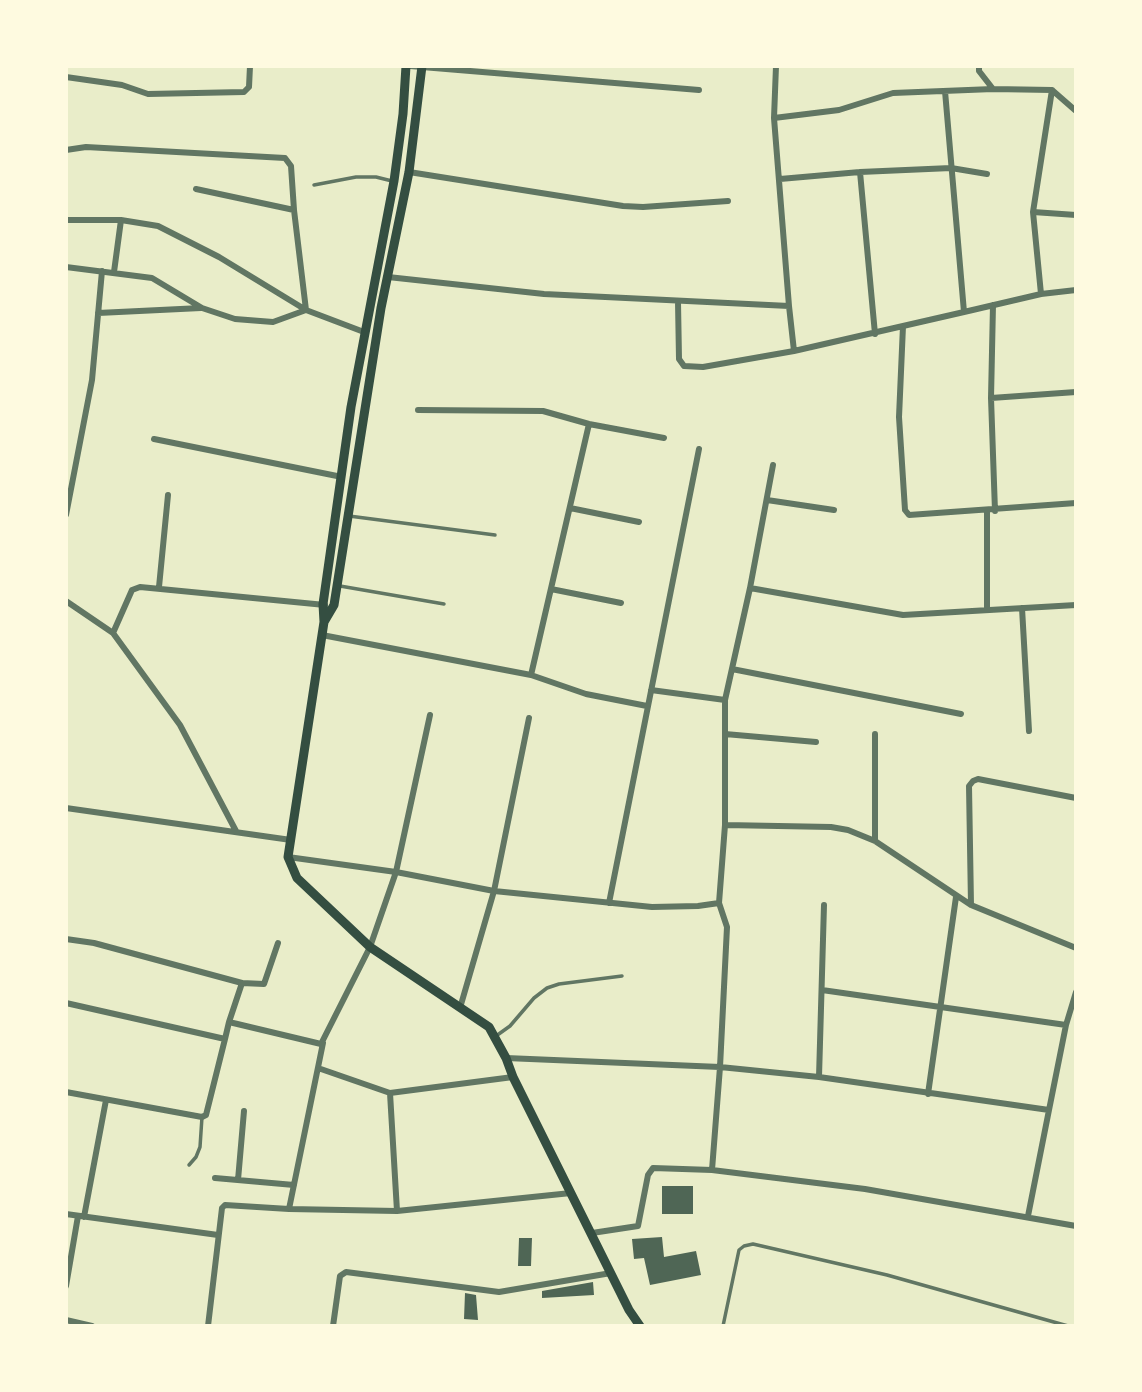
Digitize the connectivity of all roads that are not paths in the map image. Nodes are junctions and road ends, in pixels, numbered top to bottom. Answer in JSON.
{"nodes":[{"id":1,"x":250,"y":66,"type":"edge"},
{"id":2,"x":408,"y":66,"type":"edge"},
{"id":3,"x":776,"y":66,"type":"edge"},
{"id":4,"x":979,"y":66,"type":"edge"},
{"id":5,"x":422,"y":67,"type":"edge"},
{"id":6,"x":66,"y":77,"type":"edge"},
{"id":7,"x":993,"y":89,"type":"junction"},
{"id":8,"x":699,"y":90,"type":"dead end"},
{"id":9,"x":1052,"y":90,"type":"junction"},
{"id":10,"x":945,"y":91,"type":"junction"},
{"id":11,"x":1076,"y":111,"type":"edge"},
{"id":12,"x":774,"y":118,"type":"junction"},
{"id":13,"x":66,"y":150,"type":"edge"},
{"id":14,"x":951,"y":169,"type":"junction"},
{"id":15,"x":409,"y":172,"type":"junction"},
{"id":16,"x":860,"y":172,"type":"junction"},
{"id":17,"x":988,"y":174,"type":"dead end"},
{"id":18,"x":780,"y":179,"type":"junction"},
{"id":19,"x":394,"y":181,"type":"junction"},
{"id":20,"x":314,"y":186,"type":"dead end"},
{"id":21,"x":196,"y":189,"type":"dead end"},
{"id":22,"x":728,"y":201,"type":"dead end"},
{"id":23,"x":294,"y":210,"type":"junction"},
{"id":24,"x":1033,"y":212,"type":"junction"},
{"id":25,"x":1076,"y":215,"type":"edge"},
{"id":26,"x":66,"y":220,"type":"edge"},
{"id":27,"x":121,"y":220,"type":"junction"},
{"id":28,"x":66,"y":267,"type":"edge"},
{"id":29,"x":102,"y":271,"type":"junction"},
{"id":30,"x":114,"y":272,"type":"junction"},
{"id":31,"x":388,"y":277,"type":"junction"},
{"id":32,"x":1076,"y":290,"type":"edge"},
{"id":33,"x":1041,"y":294,"type":"junction"},
{"id":34,"x":678,"y":302,"type":"junction"},
{"id":35,"x":993,"y":305,"type":"junction"},
{"id":36,"x":789,"y":306,"type":"junction"},
{"id":37,"x":202,"y":308,"type":"junction"},
{"id":38,"x":306,"y":310,"type":"junction"},
{"id":39,"x":964,"y":312,"type":"junction"},
{"id":40,"x":98,"y":313,"type":"junction"},
{"id":41,"x":903,"y":326,"type":"junction"},
{"id":42,"x":364,"y":332,"type":"junction"},
{"id":43,"x":875,"y":334,"type":"junction"},
{"id":44,"x":794,"y":351,"type":"junction"},
{"id":45,"x":1076,"y":392,"type":"edge"},
{"id":46,"x":991,"y":398,"type":"junction"},
{"id":47,"x":351,"y":407,"type":"junction"},
{"id":48,"x":366,"y":408,"type":"junction"},
{"id":49,"x":418,"y":410,"type":"dead end"},
{"id":50,"x":589,"y":424,"type":"junction"},
{"id":51,"x":664,"y":438,"type":"dead end"},
{"id":52,"x":154,"y":439,"type":"dead end"},
{"id":53,"x":699,"y":449,"type":"dead end"},
{"id":54,"x":66,"y":457,"type":"edge"},
{"id":55,"x":77,"y":458,"type":"junction"},
{"id":56,"x":773,"y":466,"type":"dead end"},
{"id":57,"x":342,"y":477,"type":"junction"},
{"id":58,"x":168,"y":495,"type":"dead end"},
{"id":59,"x":767,"y":500,"type":"junction"},
{"id":60,"x":1076,"y":503,"type":"edge"},
{"id":61,"x":570,"y":508,"type":"junction"},
{"id":62,"x":834,"y":510,"type":"dead end"},
{"id":63,"x":991,"y":511,"type":"junction"},
{"id":64,"x":66,"y":515,"type":"edge"},
{"id":65,"x":349,"y":516,"type":"junction"},
{"id":66,"x":639,"y":522,"type":"dead end"},
{"id":67,"x":495,"y":535,"type":"dead end"},
{"id":68,"x":337,"y":586,"type":"junction"},
{"id":69,"x":159,"y":587,"type":"junction"},
{"id":70,"x":750,"y":588,"type":"junction"},
{"id":71,"x":551,"y":589,"type":"junction"},
{"id":72,"x":66,"y":601,"type":"edge"},
{"id":73,"x":621,"y":603,"type":"dead end"},
{"id":74,"x":323,"y":604,"type":"junction"},
{"id":75,"x":444,"y":604,"type":"dead end"},
{"id":76,"x":334,"y":605,"type":"junction"},
{"id":77,"x":1076,"y":605,"type":"edge"},
{"id":78,"x":1022,"y":608,"type":"junction"},
{"id":79,"x":987,"y":610,"type":"junction"},
{"id":80,"x":324,"y":621,"type":"junction"},
{"id":81,"x":113,"y":633,"type":"junction"},
{"id":82,"x":322,"y":635,"type":"junction"},
{"id":83,"x":732,"y":669,"type":"junction"},
{"id":84,"x":531,"y":675,"type":"junction"},
{"id":85,"x":651,"y":690,"type":"junction"},
{"id":86,"x":725,"y":700,"type":"junction"},
{"id":87,"x":648,"y":706,"type":"junction"},
{"id":88,"x":961,"y":714,"type":"dead end"},
{"id":89,"x":430,"y":715,"type":"dead end"},
{"id":90,"x":529,"y":719,"type":"dead end"},
{"id":91,"x":1029,"y":731,"type":"dead end"},
{"id":92,"x":875,"y":733,"type":"dead end"},
{"id":93,"x":725,"y":734,"type":"junction"},
{"id":94,"x":817,"y":742,"type":"dead end"},
{"id":95,"x":1076,"y":798,"type":"edge"},
{"id":96,"x":66,"y":808,"type":"edge"},
{"id":97,"x":725,"y":825,"type":"junction"},
{"id":98,"x":236,"y":831,"type":"junction"},
{"id":99,"x":291,"y":840,"type":"junction"},
{"id":100,"x":875,"y":841,"type":"junction"},
{"id":101,"x":288,"y":857,"type":"junction"},
{"id":102,"x":396,"y":872,"type":"junction"},
{"id":103,"x":494,"y":891,"type":"junction"},
{"id":104,"x":956,"y":897,"type":"junction"},
{"id":105,"x":609,"y":903,"type":"junction"},
{"id":106,"x":719,"y":903,"type":"junction"},
{"id":107,"x":824,"y":905,"type":"dead end"},
{"id":108,"x":971,"y":905,"type":"junction"},
{"id":109,"x":66,"y":939,"type":"edge"},
{"id":110,"x":278,"y":943,"type":"dead end"},
{"id":111,"x":370,"y":947,"type":"junction"},
{"id":112,"x":1076,"y":948,"type":"edge"},
{"id":113,"x":622,"y":976,"type":"dead end"},
{"id":114,"x":242,"y":983,"type":"junction"},
{"id":115,"x":822,"y":990,"type":"junction"},
{"id":116,"x":1076,"y":992,"type":"edge"},
{"id":117,"x":66,"y":1003,"type":"edge"},
{"id":118,"x":941,"y":1007,"type":"junction"},
{"id":119,"x":460,"y":1009,"type":"junction"},
{"id":120,"x":229,"y":1022,"type":"junction"},
{"id":121,"x":1066,"y":1025,"type":"junction"},
{"id":122,"x":495,"y":1038,"type":"junction"},
{"id":123,"x":225,"y":1039,"type":"junction"},
{"id":124,"x":323,"y":1040,"type":"junction"},
{"id":125,"x":506,"y":1058,"type":"junction"},
{"id":126,"x":720,"y":1067,"type":"junction"},
{"id":127,"x":318,"y":1068,"type":"junction"},
{"id":128,"x":513,"y":1077,"type":"junction"},
{"id":129,"x":819,"y":1077,"type":"junction"},
{"id":130,"x":66,"y":1092,"type":"edge"},
{"id":131,"x":390,"y":1093,"type":"junction"},
{"id":132,"x":928,"y":1094,"type":"junction"},
{"id":133,"x":106,"y":1100,"type":"junction"},
{"id":134,"x":1049,"y":1110,"type":"junction"},
{"id":135,"x":244,"y":1111,"type":"dead end"},
{"id":136,"x":202,"y":1117,"type":"junction"},
{"id":137,"x":189,"y":1165,"type":"dead end"},
{"id":138,"x":712,"y":1170,"type":"junction"},
{"id":139,"x":215,"y":1178,"type":"dead end"},
{"id":140,"x":238,"y":1180,"type":"junction"},
{"id":141,"x":294,"y":1185,"type":"junction"},
{"id":142,"x":571,"y":1193,"type":"junction"},
{"id":143,"x":289,"y":1209,"type":"junction"},
{"id":144,"x":397,"y":1211,"type":"junction"},
{"id":145,"x":66,"y":1214,"type":"edge"},
{"id":146,"x":81,"y":1216,"type":"junction"},
{"id":147,"x":1028,"y":1216,"type":"junction"},
{"id":148,"x":1076,"y":1226,"type":"edge"},
{"id":149,"x":592,"y":1233,"type":"junction"},
{"id":150,"x":218,"y":1235,"type":"junction"},
{"id":151,"x":611,"y":1273,"type":"junction"},
{"id":152,"x":66,"y":1286,"type":"edge"},
{"id":153,"x":66,"y":1320,"type":"edge"},
{"id":154,"x":92,"y":1325,"type":"edge"},
{"id":155,"x":208,"y":1325,"type":"edge"},
{"id":156,"x":333,"y":1325,"type":"edge"},
{"id":157,"x":640,"y":1325,"type":"edge"},
{"id":158,"x":723,"y":1325,"type":"edge"},
{"id":159,"x":1068,"y":1325,"type":"edge"}],
"edges":[{"from":1,"to":6,"type":"street"},
{"from":2,"to":5,"type":"street"},
{"from":2,"to":19,"type":"main road"},
{"from":3,"to":12,"type":"street"},
{"from":4,"to":7,"type":"street"},
{"from":5,"to":8,"type":"street"},
{"from":5,"to":15,"type":"main road"},
{"from":7,"to":9,"type":"street"},
{"from":7,"to":10,"type":"street"},
{"from":9,"to":11,"type":"street"},
{"from":9,"to":24,"type":"street"},
{"from":10,"to":12,"type":"street"},
{"from":10,"to":14,"type":"street"},
{"from":12,"to":18,"type":"street"},
{"from":13,"to":23,"type":"street"},
{"from":14,"to":16,"type":"street"},
{"from":14,"to":17,"type":"street"},
{"from":14,"to":39,"type":"street"},
{"from":15,"to":22,"type":"street"},
{"from":15,"to":31,"type":"main road"},
{"from":16,"to":18,"type":"street"},
{"from":16,"to":43,"type":"street"},
{"from":18,"to":36,"type":"street"},
{"from":19,"to":20,"type":"lane"},
{"from":19,"to":42,"type":"main road"},
{"from":21,"to":23,"type":"street"},
{"from":23,"to":38,"type":"street"},
{"from":24,"to":25,"type":"street"},
{"from":24,"to":33,"type":"street"},
{"from":26,"to":27,"type":"street"},
{"from":27,"to":30,"type":"street"},
{"from":27,"to":38,"type":"street"},
{"from":28,"to":29,"type":"street"},
{"from":29,"to":30,"type":"street"},
{"from":29,"to":40,"type":"street"},
{"from":30,"to":37,"type":"street"},
{"from":31,"to":34,"type":"street"},
{"from":31,"to":48,"type":"main road"},
{"from":32,"to":33,"type":"street"},
{"from":33,"to":35,"type":"street"},
{"from":34,"to":36,"type":"street"},
{"from":34,"to":44,"type":"street"},
{"from":35,"to":39,"type":"street"},
{"from":35,"to":46,"type":"street"},
{"from":36,"to":44,"type":"street"},
{"from":37,"to":38,"type":"street"},
{"from":37,"to":40,"type":"street"},
{"from":38,"to":42,"type":"street"},
{"from":39,"to":41,"type":"street"},
{"from":40,"to":55,"type":"street"},
{"from":41,"to":43,"type":"street"},
{"from":41,"to":63,"type":"street"},
{"from":42,"to":47,"type":"main road"},
{"from":43,"to":44,"type":"street"},
{"from":45,"to":46,"type":"street"},
{"from":46,"to":63,"type":"street"},
{"from":47,"to":48,"type":"main road"},
{"from":47,"to":57,"type":"main road"},
{"from":48,"to":65,"type":"main road"},
{"from":49,"to":50,"type":"street"},
{"from":50,"to":51,"type":"street"},
{"from":50,"to":61,"type":"street"},
{"from":52,"to":57,"type":"street"},
{"from":53,"to":85,"type":"street"},
{"from":54,"to":55,"type":"street"},
{"from":55,"to":64,"type":"street"},
{"from":56,"to":59,"type":"street"},
{"from":57,"to":74,"type":"main road"},
{"from":58,"to":69,"type":"street"},
{"from":59,"to":62,"type":"street"},
{"from":59,"to":70,"type":"street"},
{"from":60,"to":63,"type":"street"},
{"from":61,"to":66,"type":"street"},
{"from":61,"to":71,"type":"street"},
{"from":63,"to":79,"type":"street"},
{"from":65,"to":67,"type":"lane"},
{"from":65,"to":68,"type":"main road"},
{"from":68,"to":75,"type":"lane"},
{"from":68,"to":76,"type":"main road"},
{"from":69,"to":74,"type":"street"},
{"from":69,"to":81,"type":"street"},
{"from":70,"to":79,"type":"street"},
{"from":70,"to":83,"type":"street"},
{"from":71,"to":73,"type":"street"},
{"from":71,"to":84,"type":"street"},
{"from":72,"to":81,"type":"street"},
{"from":74,"to":76,"type":"street"},
{"from":74,"to":80,"type":"main road"},
{"from":76,"to":80,"type":"main road"},
{"from":77,"to":78,"type":"street"},
{"from":78,"to":79,"type":"street"},
{"from":78,"to":91,"type":"street"},
{"from":80,"to":82,"type":"main road"},
{"from":81,"to":98,"type":"street"},
{"from":82,"to":84,"type":"street"},
{"from":82,"to":99,"type":"main road"},
{"from":83,"to":86,"type":"street"},
{"from":83,"to":88,"type":"street"},
{"from":84,"to":87,"type":"street"},
{"from":85,"to":86,"type":"street"},
{"from":85,"to":87,"type":"street"},
{"from":86,"to":93,"type":"street"},
{"from":87,"to":105,"type":"street"},
{"from":89,"to":102,"type":"street"},
{"from":90,"to":103,"type":"street"},
{"from":92,"to":100,"type":"street"},
{"from":93,"to":94,"type":"street"},
{"from":93,"to":97,"type":"street"},
{"from":95,"to":108,"type":"street"},
{"from":96,"to":98,"type":"street"},
{"from":97,"to":100,"type":"street"},
{"from":97,"to":106,"type":"street"},
{"from":98,"to":99,"type":"street"},
{"from":99,"to":101,"type":"main road"},
{"from":100,"to":104,"type":"street"},
{"from":101,"to":102,"type":"street"},
{"from":101,"to":111,"type":"main road"},
{"from":102,"to":103,"type":"street"},
{"from":102,"to":111,"type":"street"},
{"from":103,"to":105,"type":"street"},
{"from":103,"to":119,"type":"street"},
{"from":104,"to":108,"type":"street"},
{"from":104,"to":118,"type":"street"},
{"from":105,"to":106,"type":"street"},
{"from":106,"to":126,"type":"street"},
{"from":107,"to":115,"type":"street"},
{"from":108,"to":112,"type":"street"},
{"from":109,"to":114,"type":"street"},
{"from":110,"to":114,"type":"street"},
{"from":111,"to":119,"type":"main road"},
{"from":111,"to":124,"type":"street"},
{"from":113,"to":122,"type":"lane"},
{"from":114,"to":120,"type":"street"},
{"from":115,"to":118,"type":"street"},
{"from":115,"to":129,"type":"street"},
{"from":116,"to":121,"type":"street"},
{"from":117,"to":123,"type":"street"},
{"from":118,"to":121,"type":"street"},
{"from":118,"to":132,"type":"street"},
{"from":119,"to":122,"type":"main road"},
{"from":120,"to":123,"type":"street"},
{"from":120,"to":124,"type":"street"},
{"from":121,"to":134,"type":"street"},
{"from":122,"to":125,"type":"main road"},
{"from":123,"to":136,"type":"street"},
{"from":124,"to":127,"type":"street"},
{"from":125,"to":126,"type":"street"},
{"from":125,"to":128,"type":"main road"},
{"from":126,"to":129,"type":"street"},
{"from":126,"to":138,"type":"street"},
{"from":127,"to":131,"type":"street"},
{"from":127,"to":141,"type":"street"},
{"from":128,"to":131,"type":"street"},
{"from":128,"to":142,"type":"main road"},
{"from":129,"to":132,"type":"street"},
{"from":130,"to":133,"type":"street"},
{"from":131,"to":144,"type":"street"},
{"from":132,"to":134,"type":"street"},
{"from":133,"to":136,"type":"street"},
{"from":133,"to":146,"type":"street"},
{"from":134,"to":147,"type":"street"},
{"from":135,"to":140,"type":"street"},
{"from":136,"to":137,"type":"lane"},
{"from":138,"to":147,"type":"street"},
{"from":138,"to":149,"type":"street"},
{"from":139,"to":140,"type":"street"},
{"from":140,"to":141,"type":"street"},
{"from":141,"to":143,"type":"street"},
{"from":142,"to":144,"type":"street"},
{"from":142,"to":149,"type":"main road"},
{"from":143,"to":144,"type":"street"},
{"from":143,"to":150,"type":"street"},
{"from":145,"to":146,"type":"street"},
{"from":146,"to":150,"type":"street"},
{"from":146,"to":152,"type":"street"},
{"from":147,"to":148,"type":"street"},
{"from":149,"to":151,"type":"main road"},
{"from":150,"to":155,"type":"street"},
{"from":151,"to":156,"type":"street"},
{"from":151,"to":157,"type":"main road"},
{"from":153,"to":154,"type":"street"},
{"from":158,"to":159,"type":"lane"}]}
